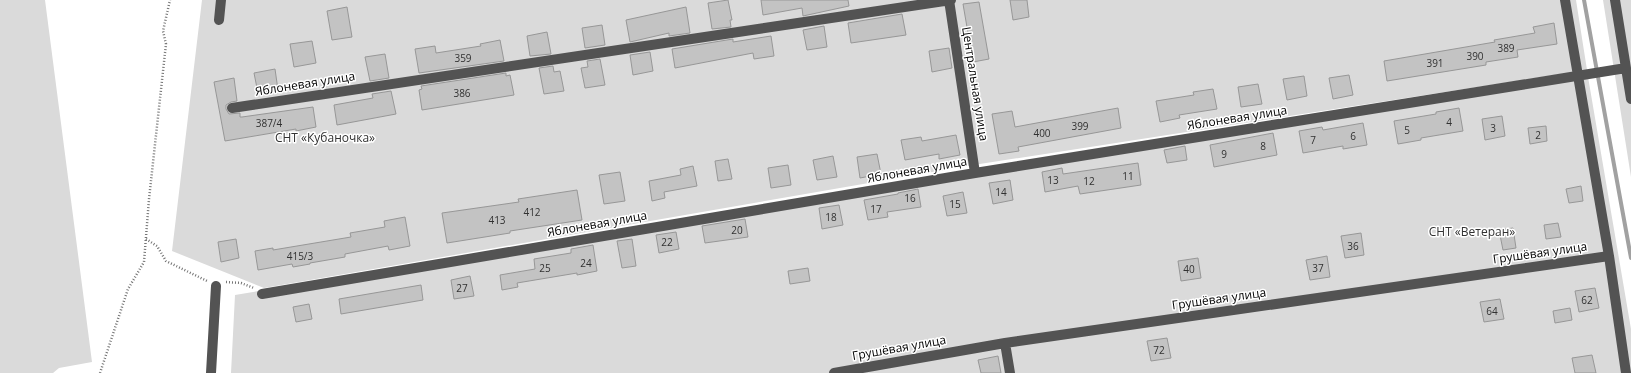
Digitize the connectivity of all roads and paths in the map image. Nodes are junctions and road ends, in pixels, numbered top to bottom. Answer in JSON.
{"nodes":[{"id":1,"x":170,"y":0,"type":"edge"},
{"id":2,"x":221,"y":0,"type":"edge"},
{"id":3,"x":950,"y":0,"type":"edge"},
{"id":4,"x":1564,"y":0,"type":"edge"},
{"id":5,"x":1615,"y":0,"type":"edge"},
{"id":6,"x":219,"y":20,"type":"dead end"},
{"id":7,"x":1626,"y":68,"type":"junction"},
{"id":8,"x":1577,"y":77,"type":"junction"},
{"id":9,"x":1631,"y":99,"type":"edge"},
{"id":10,"x":232,"y":108,"type":"dead end"},
{"id":11,"x":976,"y":173,"type":"junction"},
{"id":12,"x":146,"y":239,"type":"junction"},
{"id":13,"x":1609,"y":256,"type":"junction"},
{"id":14,"x":216,"y":286,"type":"junction"},
{"id":15,"x":262,"y":294,"type":"joint"},
{"id":16,"x":1005,"y":343,"type":"junction"},
{"id":17,"x":100,"y":373,"type":"edge"},
{"id":18,"x":211,"y":373,"type":"edge"},
{"id":19,"x":834,"y":373,"type":"edge"},
{"id":20,"x":1010,"y":373,"type":"edge"},
{"id":21,"x":1626,"y":373,"type":"edge"}],
"edges":[{"from":1,"to":12,"type":"path"},
{"from":2,"to":6,"type":"street"},
{"from":3,"to":10,"type":"street","name":"Яблоневая улица"},
{"from":3,"to":11,"type":"street","name":"Центральная улица"},
{"from":4,"to":8,"type":"street"},
{"from":5,"to":7,"type":"street"},
{"from":7,"to":8,"type":"street","name":"Яблоневая улица"},
{"from":7,"to":9,"type":"street"},
{"from":8,"to":11,"type":"street","name":"Яблоневая улица"},
{"from":8,"to":13,"type":"street"},
{"from":11,"to":15,"type":"street","name":"Яблоневая улица"},
{"from":12,"to":14,"type":"path"},
{"from":12,"to":17,"type":"path"},
{"from":13,"to":16,"type":"street","name":"Грушёвая улица"},
{"from":13,"to":21,"type":"street"},
{"from":14,"to":15,"type":"path"},
{"from":14,"to":18,"type":"street"},
{"from":16,"to":19,"type":"street","name":"Грушёвая улица"},
{"from":16,"to":20,"type":"street"}]}
